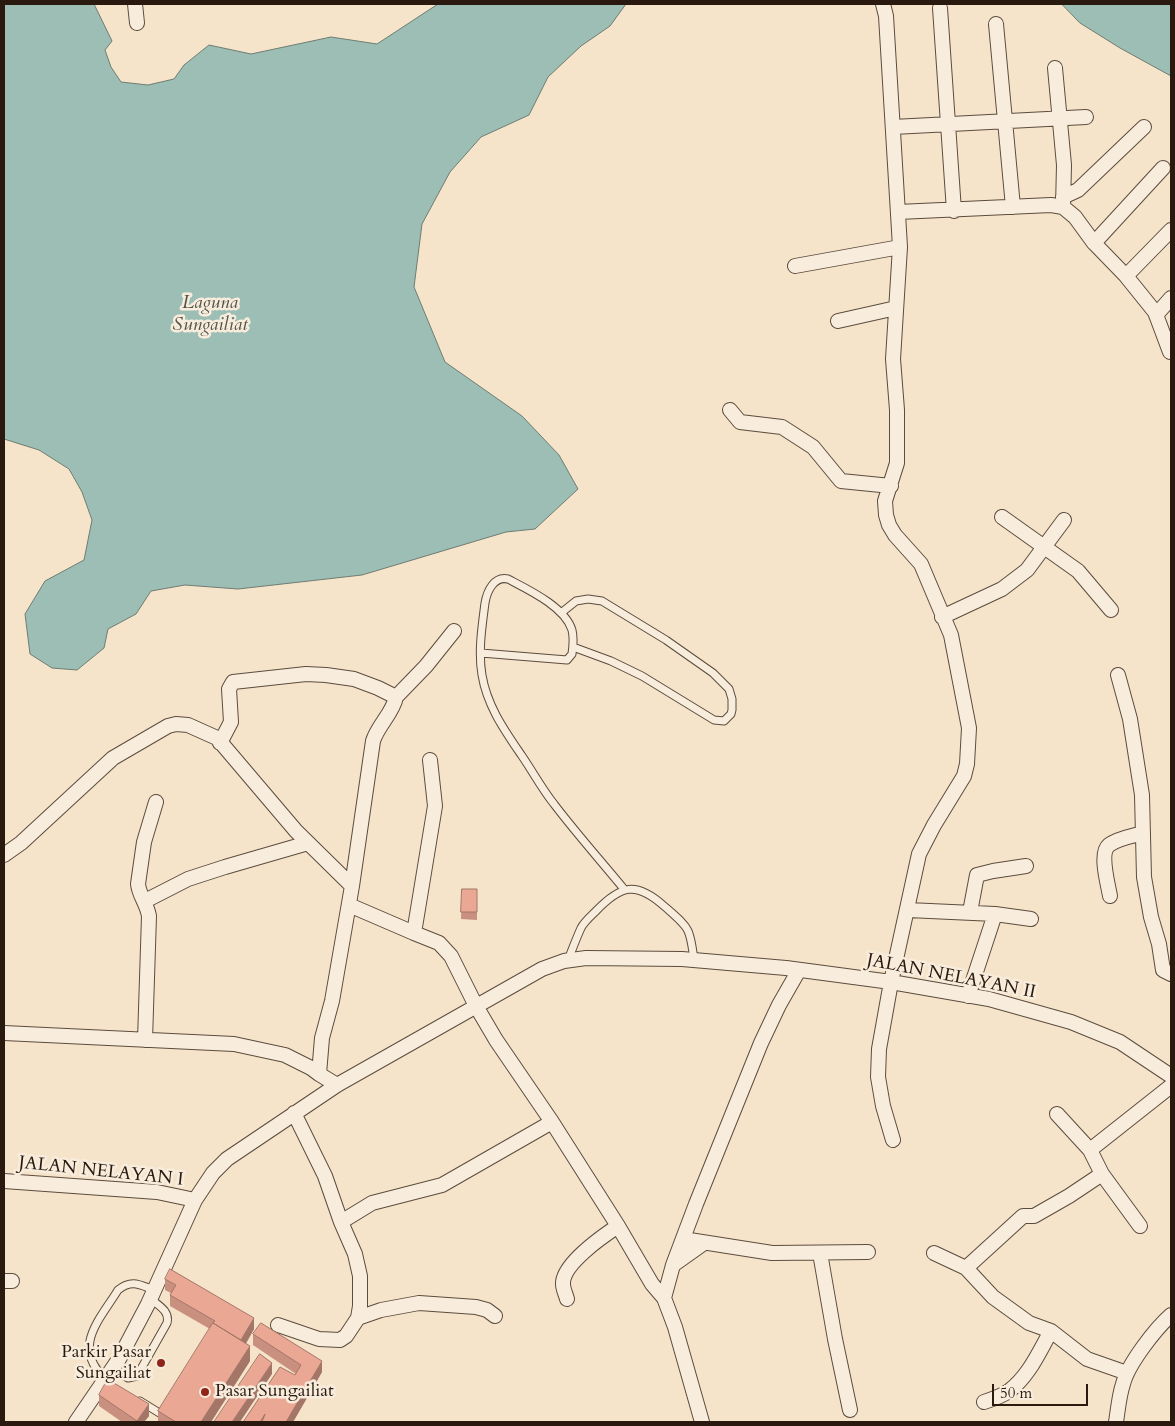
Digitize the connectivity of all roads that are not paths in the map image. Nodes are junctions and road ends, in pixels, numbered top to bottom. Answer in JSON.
{"nodes":[{"id":1,"x":136,"y":4,"type":"edge"},
{"id":2,"x":883,"y":4,"type":"edge"},
{"id":3,"x":940,"y":8,"type":"dead end"},
{"id":4,"x":137,"y":24,"type":"dead end"},
{"id":5,"x":996,"y":24,"type":"dead end"},
{"id":6,"x":1055,"y":68,"type":"dead end"},
{"id":7,"x":1086,"y":117,"type":"dead end"},
{"id":8,"x":1058,"y":119,"type":"junction"},
{"id":9,"x":1006,"y":122,"type":"junction"},
{"id":10,"x":948,"y":124,"type":"junction"},
{"id":11,"x":893,"y":127,"type":"junction"},
{"id":12,"x":1144,"y":127,"type":"dead end"},
{"id":13,"x":1163,"y":168,"type":"dead end"},
{"id":14,"x":1063,"y":202,"type":"junction"},
{"id":15,"x":1013,"y":207,"type":"junction"},
{"id":16,"x":954,"y":211,"type":"junction"},
{"id":17,"x":898,"y":212,"type":"junction"},
{"id":18,"x":1171,"y":230,"type":"edge"},
{"id":19,"x":1094,"y":243,"type":"junction"},
{"id":20,"x":900,"y":247,"type":"junction"},
{"id":21,"x":794,"y":266,"type":"dead end"},
{"id":22,"x":1126,"y":276,"type":"junction"},
{"id":23,"x":1171,"y":298,"type":"edge"},
{"id":24,"x":896,"y":308,"type":"junction"},
{"id":25,"x":1156,"y":315,"type":"junction"},
{"id":26,"x":838,"y":320,"type":"dead end"},
{"id":27,"x":1170,"y":352,"type":"dead end"},
{"id":28,"x":730,"y":410,"type":"dead end"},
{"id":29,"x":890,"y":486,"type":"junction"},
{"id":30,"x":1002,"y":518,"type":"dead end"},
{"id":31,"x":1064,"y":520,"type":"dead end"},
{"id":32,"x":1044,"y":547,"type":"junction"},
{"id":33,"x":1111,"y":610,"type":"dead end"},
{"id":34,"x":561,"y":613,"type":"junction"},
{"id":35,"x":942,"y":617,"type":"junction"},
{"id":36,"x":454,"y":631,"type":"dead end"},
{"id":37,"x":573,"y":647,"type":"junction"},
{"id":38,"x":481,"y":653,"type":"junction"},
{"id":39,"x":1118,"y":675,"type":"dead end"},
{"id":40,"x":396,"y":697,"type":"junction"},
{"id":41,"x":218,"y":741,"type":"junction"},
{"id":42,"x":430,"y":760,"type":"dead end"},
{"id":43,"x":156,"y":802,"type":"dead end"},
{"id":44,"x":1143,"y":833,"type":"junction"},
{"id":45,"x":308,"y":843,"type":"junction"},
{"id":46,"x":4,"y":855,"type":"edge"},
{"id":47,"x":1026,"y":866,"type":"dead end"},
{"id":48,"x":352,"y":886,"type":"junction"},
{"id":49,"x":624,"y":889,"type":"junction"},
{"id":50,"x":1110,"y":896,"type":"dead end"},
{"id":51,"x":145,"y":901,"type":"junction"},
{"id":52,"x":348,"y":905,"type":"junction"},
{"id":53,"x":908,"y":910,"type":"junction"},
{"id":54,"x":970,"y":912,"type":"junction"},
{"id":55,"x":995,"y":914,"type":"junction"},
{"id":56,"x":1032,"y":920,"type":"dead end"},
{"id":57,"x":414,"y":933,"type":"junction"},
{"id":58,"x":694,"y":960,"type":"junction"},
{"id":59,"x":568,"y":961,"type":"junction"},
{"id":60,"x":793,"y":969,"type":"junction"},
{"id":61,"x":1171,"y":974,"type":"edge"},
{"id":62,"x":891,"y":982,"type":"junction"},
{"id":63,"x":968,"y":996,"type":"junction"},
{"id":64,"x":476,"y":1006,"type":"junction"},
{"id":65,"x":4,"y":1033,"type":"edge"},
{"id":66,"x":145,"y":1040,"type":"junction"},
{"id":67,"x":319,"y":1074,"type":"junction"},
{"id":68,"x":1171,"y":1076,"type":"edge"},
{"id":69,"x":338,"y":1085,"type":"junction"},
{"id":70,"x":1171,"y":1086,"type":"edge"},
{"id":71,"x":294,"y":1113,"type":"junction"},
{"id":72,"x":1057,"y":1114,"type":"dead end"},
{"id":73,"x":552,"y":1122,"type":"junction"},
{"id":74,"x":893,"y":1140,"type":"dead end"},
{"id":75,"x":1090,"y":1150,"type":"junction"},
{"id":76,"x":1102,"y":1174,"type":"junction"},
{"id":77,"x":4,"y":1181,"type":"edge"},
{"id":78,"x":195,"y":1200,"type":"junction"},
{"id":79,"x":341,"y":1222,"type":"junction"},
{"id":80,"x":618,"y":1226,"type":"junction"},
{"id":81,"x":1140,"y":1226,"type":"dead end"},
{"id":82,"x":683,"y":1239,"type":"junction"},
{"id":83,"x":704,"y":1243,"type":"junction"},
{"id":84,"x":868,"y":1252,"type":"dead end"},
{"id":85,"x":820,"y":1253,"type":"junction"},
{"id":86,"x":934,"y":1253,"type":"dead end"},
{"id":87,"x":673,"y":1265,"type":"junction"},
{"id":88,"x":966,"y":1268,"type":"junction"},
{"id":89,"x":658,"y":1292,"type":"junction"},
{"id":90,"x":152,"y":1295,"type":"junction"},
{"id":91,"x":567,"y":1300,"type":"dead end"},
{"id":92,"x":1171,"y":1315,"type":"edge"},
{"id":93,"x":495,"y":1316,"type":"dead end"},
{"id":94,"x":358,"y":1318,"type":"junction"},
{"id":95,"x":278,"y":1325,"type":"dead end"},
{"id":96,"x":1051,"y":1330,"type":"junction"},
{"id":97,"x":1127,"y":1373,"type":"junction"},
{"id":98,"x":109,"y":1377,"type":"junction"},
{"id":99,"x":136,"y":1398,"type":"edge"},
{"id":100,"x":984,"y":1402,"type":"dead end"},
{"id":101,"x":850,"y":1410,"type":"dead end"},
{"id":102,"x":76,"y":1422,"type":"edge"},
{"id":103,"x":174,"y":1422,"type":"edge"},
{"id":104,"x":702,"y":1422,"type":"edge"},
{"id":105,"x":1116,"y":1422,"type":"edge"}],
"edges":[{"from":1,"to":4,"type":"street"},
{"from":2,"to":11,"type":"street"},
{"from":3,"to":10,"type":"street"},
{"from":5,"to":9,"type":"street"},
{"from":6,"to":8,"type":"street"},
{"from":7,"to":8,"type":"street"},
{"from":8,"to":9,"type":"street"},
{"from":8,"to":14,"type":"street"},
{"from":9,"to":10,"type":"street"},
{"from":9,"to":15,"type":"street"},
{"from":10,"to":11,"type":"street"},
{"from":10,"to":16,"type":"street"},
{"from":11,"to":17,"type":"street"},
{"from":12,"to":14,"type":"street"},
{"from":13,"to":19,"type":"street"},
{"from":14,"to":15,"type":"street"},
{"from":14,"to":19,"type":"street"},
{"from":15,"to":16,"type":"street"},
{"from":16,"to":17,"type":"street"},
{"from":17,"to":20,"type":"street"},
{"from":18,"to":22,"type":"street"},
{"from":19,"to":22,"type":"street"},
{"from":20,"to":21,"type":"street"},
{"from":20,"to":24,"type":"street"},
{"from":22,"to":25,"type":"street"},
{"from":23,"to":25,"type":"street"},
{"from":24,"to":26,"type":"street"},
{"from":24,"to":29,"type":"street"},
{"from":25,"to":27,"type":"street"},
{"from":28,"to":29,"type":"street"},
{"from":29,"to":35,"type":"street"},
{"from":30,"to":32,"type":"street"},
{"from":31,"to":32,"type":"street"},
{"from":32,"to":33,"type":"street"},
{"from":32,"to":35,"type":"street"},
{"from":34,"to":37,"type":"lane"},
{"from":34,"to":37,"type":"lane"},
{"from":34,"to":38,"type":"lane"},
{"from":35,"to":53,"type":"street"},
{"from":36,"to":40,"type":"street"},
{"from":37,"to":38,"type":"lane"},
{"from":38,"to":49,"type":"lane"},
{"from":39,"to":44,"type":"street"},
{"from":40,"to":41,"type":"street"},
{"from":40,"to":48,"type":"street"},
{"from":41,"to":45,"type":"street"},
{"from":41,"to":46,"type":"street"},
{"from":42,"to":57,"type":"street"},
{"from":43,"to":51,"type":"street"},
{"from":44,"to":50,"type":"street"},
{"from":44,"to":61,"type":"street"},
{"from":45,"to":48,"type":"street"},
{"from":45,"to":51,"type":"street"},
{"from":47,"to":54,"type":"street"},
{"from":48,"to":52,"type":"street"},
{"from":49,"to":58,"type":"lane"},
{"from":49,"to":59,"type":"lane"},
{"from":51,"to":66,"type":"street"},
{"from":52,"to":57,"type":"street"},
{"from":52,"to":67,"type":"street"},
{"from":53,"to":54,"type":"street"},
{"from":53,"to":62,"type":"street"},
{"from":54,"to":55,"type":"street"},
{"from":55,"to":56,"type":"street"},
{"from":55,"to":63,"type":"street"},
{"from":57,"to":64,"type":"street"},
{"from":58,"to":59,"type":"street","name":"JALAN NELAYAN II"},
{"from":58,"to":60,"type":"street","name":"JALAN NELAYAN II"},
{"from":59,"to":64,"type":"street","name":"JALAN NELAYAN II"},
{"from":60,"to":62,"type":"street","name":"JALAN NELAYAN II"},
{"from":60,"to":82,"type":"street"},
{"from":62,"to":63,"type":"street","name":"JALAN NELAYAN II"},
{"from":62,"to":74,"type":"street"},
{"from":63,"to":68,"type":"street","name":"JALAN NELAYAN II"},
{"from":64,"to":69,"type":"street","name":"JALAN NELAYAN II"},
{"from":64,"to":73,"type":"street"},
{"from":65,"to":66,"type":"street"},
{"from":66,"to":67,"type":"street"},
{"from":67,"to":69,"type":"street"},
{"from":69,"to":71,"type":"street","name":"JALAN NELAYAN II"},
{"from":70,"to":75,"type":"street"},
{"from":71,"to":78,"type":"street","name":"JALAN NELAYAN II"},
{"from":71,"to":79,"type":"street"},
{"from":72,"to":75,"type":"street"},
{"from":73,"to":79,"type":"street"},
{"from":73,"to":80,"type":"street"},
{"from":75,"to":76,"type":"street"},
{"from":76,"to":81,"type":"street"},
{"from":76,"to":88,"type":"street"},
{"from":77,"to":78,"type":"street","name":"JALAN NELAYAN I"},
{"from":78,"to":90,"type":"street","name":"JALAN NELAYAN II"},
{"from":79,"to":94,"type":"street"},
{"from":80,"to":89,"type":"street"},
{"from":80,"to":91,"type":"street"},
{"from":82,"to":83,"type":"street"},
{"from":82,"to":87,"type":"street"},
{"from":83,"to":85,"type":"street"},
{"from":83,"to":87,"type":"street"},
{"from":84,"to":85,"type":"street"},
{"from":85,"to":101,"type":"street"},
{"from":86,"to":88,"type":"street"},
{"from":87,"to":89,"type":"street"},
{"from":88,"to":96,"type":"street"},
{"from":89,"to":104,"type":"street"},
{"from":90,"to":98,"type":"street","name":"JALAN NELAYAN II"},
{"from":90,"to":98,"type":"lane"},
{"from":90,"to":98,"type":"lane"},
{"from":92,"to":97,"type":"street"},
{"from":93,"to":94,"type":"street"},
{"from":94,"to":95,"type":"street"},
{"from":96,"to":97,"type":"street"},
{"from":96,"to":100,"type":"street"},
{"from":97,"to":105,"type":"street"},
{"from":98,"to":102,"type":"street","name":"JALAN NELAYAN II"},
{"from":99,"to":103,"type":"lane"}]}
